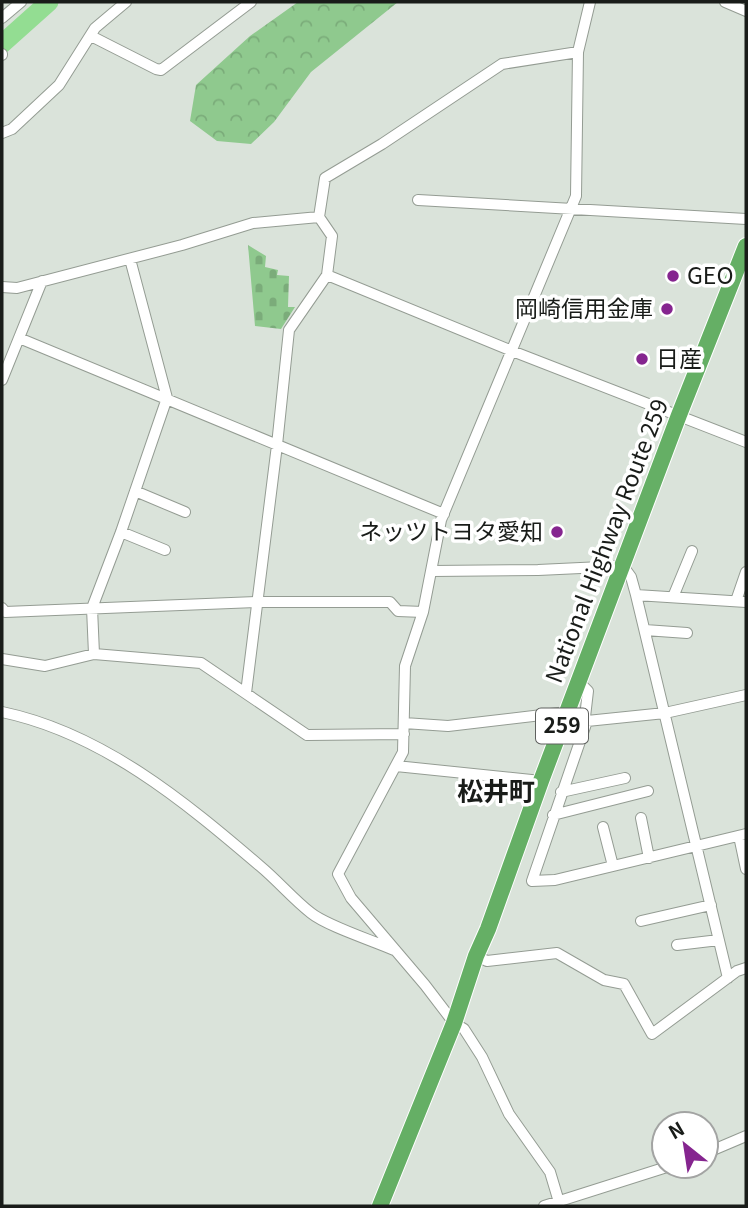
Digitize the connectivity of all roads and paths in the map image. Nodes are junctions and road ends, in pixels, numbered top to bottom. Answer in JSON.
{"nodes":[{"id":1,"x":19,"y":2,"type":"edge"},
{"id":2,"x":126,"y":2,"type":"edge"},
{"id":3,"x":251,"y":2,"type":"edge"},
{"id":4,"x":590,"y":2,"type":"edge"},
{"id":5,"x":724,"y":2,"type":"edge"},
{"id":6,"x":746,"y":11,"type":"edge"},
{"id":7,"x":2,"y":18,"type":"edge"},
{"id":8,"x":91,"y":36,"type":"junction"},
{"id":9,"x":578,"y":52,"type":"junction"},
{"id":10,"x":2,"y":133,"type":"edge"},
{"id":11,"x":418,"y":200,"type":"dead end"},
{"id":12,"x":570,"y":210,"type":"junction"},
{"id":13,"x":319,"y":217,"type":"junction"},
{"id":14,"x":746,"y":219,"type":"edge"},
{"id":15,"x":746,"y":246,"type":"edge"},
{"id":16,"x":130,"y":259,"type":"junction"},
{"id":17,"x":327,"y":275,"type":"junction"},
{"id":18,"x":42,"y":281,"type":"junction"},
{"id":19,"x":2,"y":287,"type":"edge"},
{"id":20,"x":19,"y":338,"type":"junction"},
{"id":21,"x":512,"y":351,"type":"junction"},
{"id":22,"x":2,"y":380,"type":"edge"},
{"id":23,"x":167,"y":398,"type":"junction"},
{"id":24,"x":679,"y":415,"type":"junction"},
{"id":25,"x":746,"y":442,"type":"edge"},
{"id":26,"x":277,"y":445,"type":"junction"},
{"id":27,"x":135,"y":491,"type":"junction"},
{"id":28,"x":185,"y":512,"type":"dead end"},
{"id":29,"x":444,"y":514,"type":"junction"},
{"id":30,"x":121,"y":532,"type":"junction"},
{"id":31,"x":164,"y":550,"type":"dead end"},
{"id":32,"x":692,"y":551,"type":"dead end"},
{"id":33,"x":623,"y":566,"type":"junction"},
{"id":34,"x":432,"y":571,"type":"junction"},
{"id":35,"x":746,"y":572,"type":"edge"},
{"id":36,"x":636,"y":595,"type":"junction"},
{"id":37,"x":673,"y":597,"type":"junction"},
{"id":38,"x":741,"y":601,"type":"edge"},
{"id":39,"x":257,"y":602,"type":"junction"},
{"id":40,"x":2,"y":608,"type":"edge"},
{"id":41,"x":92,"y":608,"type":"junction"},
{"id":42,"x":423,"y":612,"type":"junction"},
{"id":43,"x":645,"y":630,"type":"junction"},
{"id":44,"x":687,"y":633,"type":"dead end"},
{"id":45,"x":94,"y":654,"type":"junction"},
{"id":46,"x":2,"y":659,"type":"edge"},
{"id":47,"x":579,"y":681,"type":"junction"},
{"id":48,"x":246,"y":693,"type":"junction"},
{"id":49,"x":746,"y":695,"type":"edge"},
{"id":50,"x":567,"y":712,"type":"junction"},
{"id":51,"x":665,"y":713,"type":"junction"},
{"id":52,"x":3,"y":715,"type":"edge"},
{"id":53,"x":587,"y":721,"type":"junction"},
{"id":54,"x":404,"y":729,"type":"junction"},
{"id":55,"x":396,"y":766,"type":"junction"},
{"id":56,"x":625,"y":778,"type":"dead end"},
{"id":57,"x":541,"y":781,"type":"junction"},
{"id":58,"x":648,"y":791,"type":"dead end"},
{"id":59,"x":561,"y":792,"type":"junction"},
{"id":60,"x":554,"y":815,"type":"junction"},
{"id":61,"x":641,"y":818,"type":"dead end"},
{"id":62,"x":603,"y":827,"type":"dead end"},
{"id":63,"x":743,"y":835,"type":"edge"},
{"id":64,"x":697,"y":846,"type":"junction"},
{"id":65,"x":649,"y":858,"type":"junction"},
{"id":66,"x":613,"y":866,"type":"junction"},
{"id":67,"x":746,"y":869,"type":"edge"},
{"id":68,"x":711,"y":905,"type":"junction"},
{"id":69,"x":640,"y":921,"type":"dead end"},
{"id":70,"x":719,"y":940,"type":"junction"},
{"id":71,"x":677,"y":945,"type":"dead end"},
{"id":72,"x":397,"y":951,"type":"junction"},
{"id":73,"x":476,"y":956,"type":"junction"},
{"id":74,"x":746,"y":968,"type":"edge"},
{"id":75,"x":728,"y":978,"type":"junction"},
{"id":76,"x":454,"y":1023,"type":"junction"},
{"id":77,"x":746,"y":1136,"type":"edge"},
{"id":78,"x":720,"y":1147,"type":"edge"},
{"id":79,"x":650,"y":1172,"type":"edge"},
{"id":80,"x":559,"y":1202,"type":"junction"},
{"id":81,"x":380,"y":1206,"type":"edge"},
{"id":82,"x":544,"y":1206,"type":"edge"}],
"edges":[{"from":1,"to":7,"type":"street"},
{"from":2,"to":8,"type":"street"},
{"from":3,"to":8,"type":"street"},
{"from":4,"to":9,"type":"street"},
{"from":5,"to":6,"type":"street"},
{"from":8,"to":10,"type":"street"},
{"from":9,"to":12,"type":"street"},
{"from":9,"to":13,"type":"street"},
{"from":11,"to":12,"type":"street"},
{"from":12,"to":14,"type":"street"},
{"from":12,"to":21,"type":"street"},
{"from":13,"to":16,"type":"street"},
{"from":13,"to":17,"type":"street"},
{"from":15,"to":24,"type":"highway","name":"National Highway Route 259","number":"259"},
{"from":16,"to":18,"type":"street"},
{"from":16,"to":23,"type":"street"},
{"from":17,"to":21,"type":"street"},
{"from":17,"to":26,"type":"street"},
{"from":18,"to":19,"type":"street"},
{"from":18,"to":20,"type":"street"},
{"from":20,"to":22,"type":"street"},
{"from":20,"to":23,"type":"street"},
{"from":21,"to":24,"type":"street"},
{"from":21,"to":29,"type":"street"},
{"from":23,"to":26,"type":"street"},
{"from":23,"to":27,"type":"street"},
{"from":24,"to":25,"type":"street"},
{"from":24,"to":33,"type":"highway","name":"National Highway Route 259","number":"259"},
{"from":26,"to":29,"type":"street"},
{"from":26,"to":39,"type":"street"},
{"from":27,"to":28,"type":"street"},
{"from":27,"to":30,"type":"street"},
{"from":29,"to":34,"type":"street"},
{"from":30,"to":31,"type":"street"},
{"from":30,"to":41,"type":"street"},
{"from":32,"to":37,"type":"street"},
{"from":33,"to":34,"type":"street"},
{"from":33,"to":36,"type":"street"},
{"from":33,"to":47,"type":"highway","name":"National Highway Route 259","number":"259"},
{"from":34,"to":42,"type":"street"},
{"from":35,"to":38,"type":"street"},
{"from":36,"to":37,"type":"street"},
{"from":36,"to":43,"type":"street"},
{"from":37,"to":38,"type":"street"},
{"from":39,"to":41,"type":"street"},
{"from":39,"to":42,"type":"street"},
{"from":39,"to":48,"type":"street"},
{"from":40,"to":41,"type":"street"},
{"from":41,"to":45,"type":"street"},
{"from":42,"to":54,"type":"street"},
{"from":43,"to":44,"type":"street"},
{"from":43,"to":51,"type":"street"},
{"from":45,"to":46,"type":"street"},
{"from":45,"to":48,"type":"street"},
{"from":47,"to":50,"type":"highway","name":"National Highway Route 259","number":"259"},
{"from":47,"to":53,"type":"street"},
{"from":48,"to":54,"type":"street"},
{"from":49,"to":51,"type":"street"},
{"from":50,"to":54,"type":"street"},
{"from":50,"to":57,"type":"highway","name":"National Highway Route 259","number":"259"},
{"from":51,"to":53,"type":"street"},
{"from":51,"to":64,"type":"street"},
{"from":52,"to":72,"type":"street"},
{"from":53,"to":59,"type":"street"},
{"from":54,"to":55,"type":"street"},
{"from":55,"to":57,"type":"street"},
{"from":55,"to":72,"type":"street"},
{"from":56,"to":59,"type":"street"},
{"from":57,"to":73,"type":"highway","name":"National Highway Route 259","number":"259"},
{"from":58,"to":60,"type":"street"},
{"from":59,"to":60,"type":"street"},
{"from":60,"to":66,"type":"street"},
{"from":61,"to":65,"type":"street"},
{"from":62,"to":66,"type":"street"},
{"from":63,"to":64,"type":"street"},
{"from":63,"to":67,"type":"street"},
{"from":64,"to":65,"type":"street"},
{"from":64,"to":68,"type":"street"},
{"from":65,"to":66,"type":"street"},
{"from":68,"to":69,"type":"street"},
{"from":68,"to":70,"type":"street"},
{"from":70,"to":71,"type":"street"},
{"from":70,"to":75,"type":"street"},
{"from":72,"to":76,"type":"street"},
{"from":73,"to":75,"type":"street"},
{"from":73,"to":76,"type":"highway","name":"National Highway Route 259","number":"259"},
{"from":74,"to":75,"type":"street"},
{"from":76,"to":80,"type":"street"},
{"from":76,"to":81,"type":"highway","name":"National Highway Route 259","number":"259"},
{"from":77,"to":78,"type":"street"},
{"from":79,"to":80,"type":"street"},
{"from":80,"to":82,"type":"street"}]}
